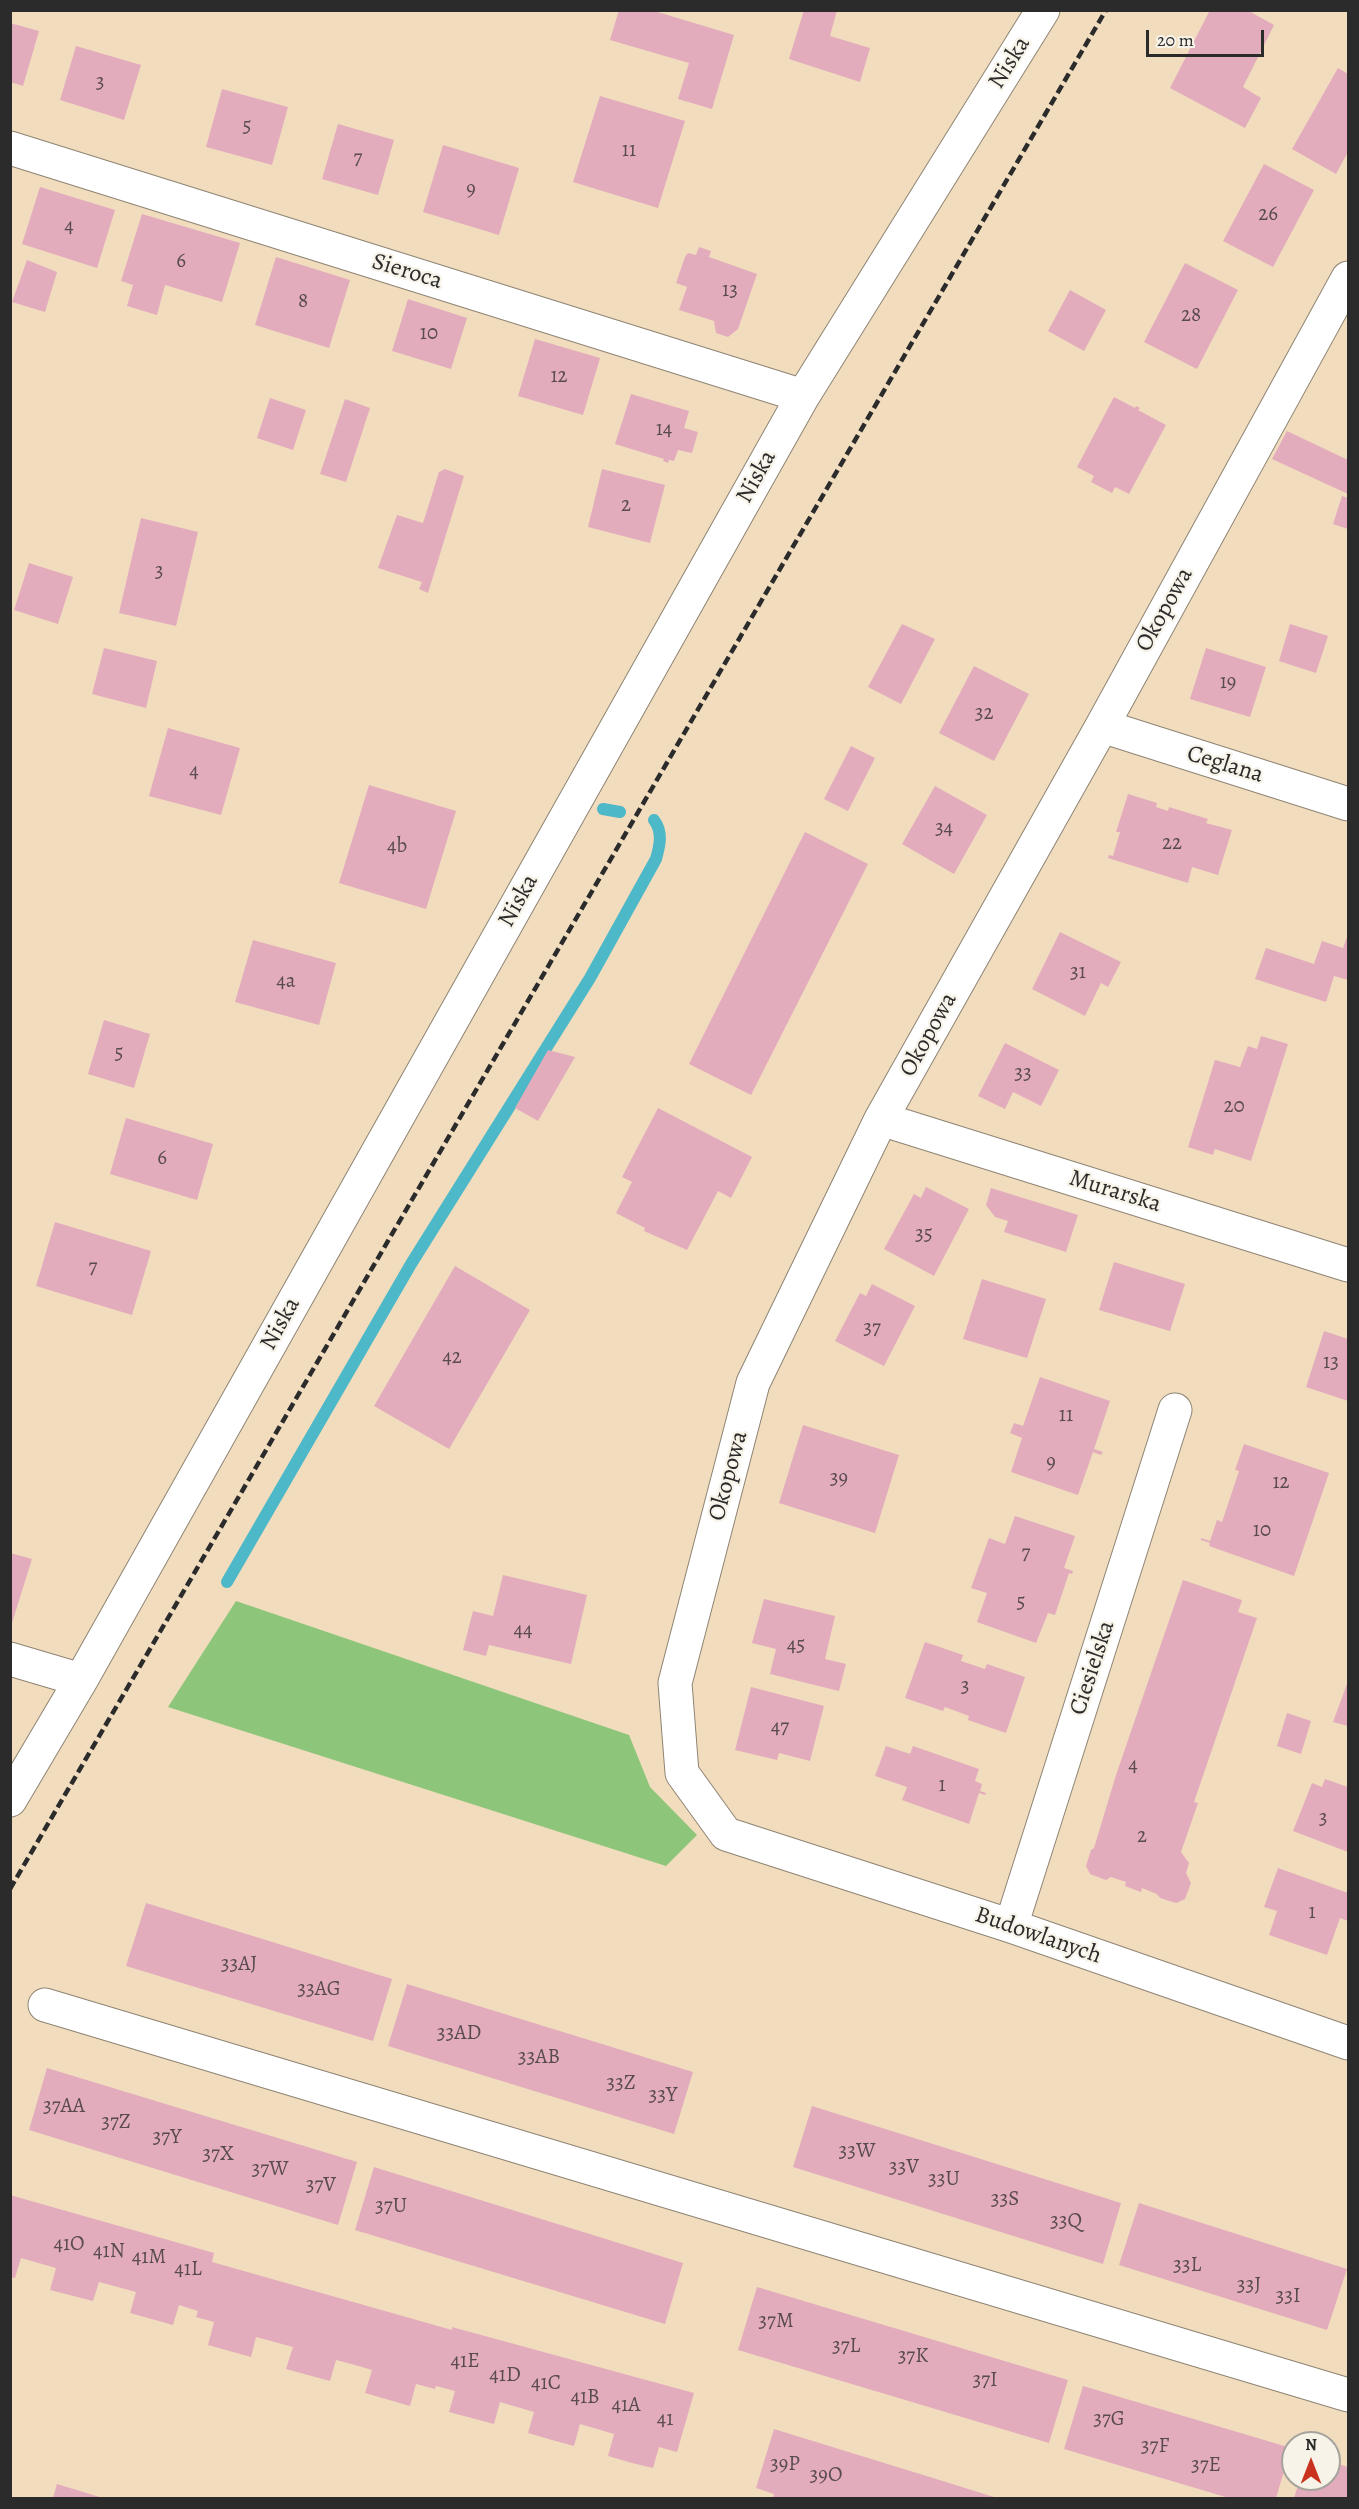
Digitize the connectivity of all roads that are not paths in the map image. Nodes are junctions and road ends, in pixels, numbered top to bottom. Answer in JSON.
{"nodes":[{"id":1,"x":1042,"y":10,"type":"edge"},
{"id":2,"x":10,"y":148,"type":"edge"},
{"id":3,"x":1348,"y":278,"type":"edge"},
{"id":4,"x":803,"y":396,"type":"junction"},
{"id":5,"x":1102,"y":726,"type":"junction"},
{"id":6,"x":1348,"y":804,"type":"edge"},
{"id":7,"x":881,"y":1119,"type":"junction"},
{"id":8,"x":1348,"y":1265,"type":"edge"},
{"id":9,"x":1175,"y":1410,"type":"dead end"},
{"id":10,"x":10,"y":1659,"type":"edge"},
{"id":11,"x":81,"y":1680,"type":"junction"},
{"id":12,"x":10,"y":1800,"type":"edge"},
{"id":13,"x":726,"y":1834,"type":"joint"},
{"id":14,"x":1011,"y":1926,"type":"junction"},
{"id":15,"x":45,"y":2005,"type":"dead end"},
{"id":16,"x":1348,"y":2043,"type":"edge"},
{"id":17,"x":1348,"y":2395,"type":"edge"}],
"edges":[{"from":1,"to":4,"type":"street","name":"Niska"},
{"from":2,"to":4,"type":"street","name":"Sieroca"},
{"from":3,"to":5,"type":"street","name":"Okopowa"},
{"from":4,"to":11,"type":"street","name":"Niska"},
{"from":5,"to":6,"type":"street","name":"Ceglana"},
{"from":5,"to":7,"type":"street","name":"Okopowa"},
{"from":7,"to":8,"type":"street","name":"Murarska"},
{"from":7,"to":13,"type":"street","name":"Okopowa"},
{"from":9,"to":14,"type":"street","name":"Ciesielska"},
{"from":10,"to":11,"type":"street"},
{"from":11,"to":12,"type":"street","name":"Niska"},
{"from":13,"to":14,"type":"street","name":"Budowlanych"},
{"from":14,"to":16,"type":"street","name":"Budowlanych"},
{"from":15,"to":17,"type":"street"}]}
